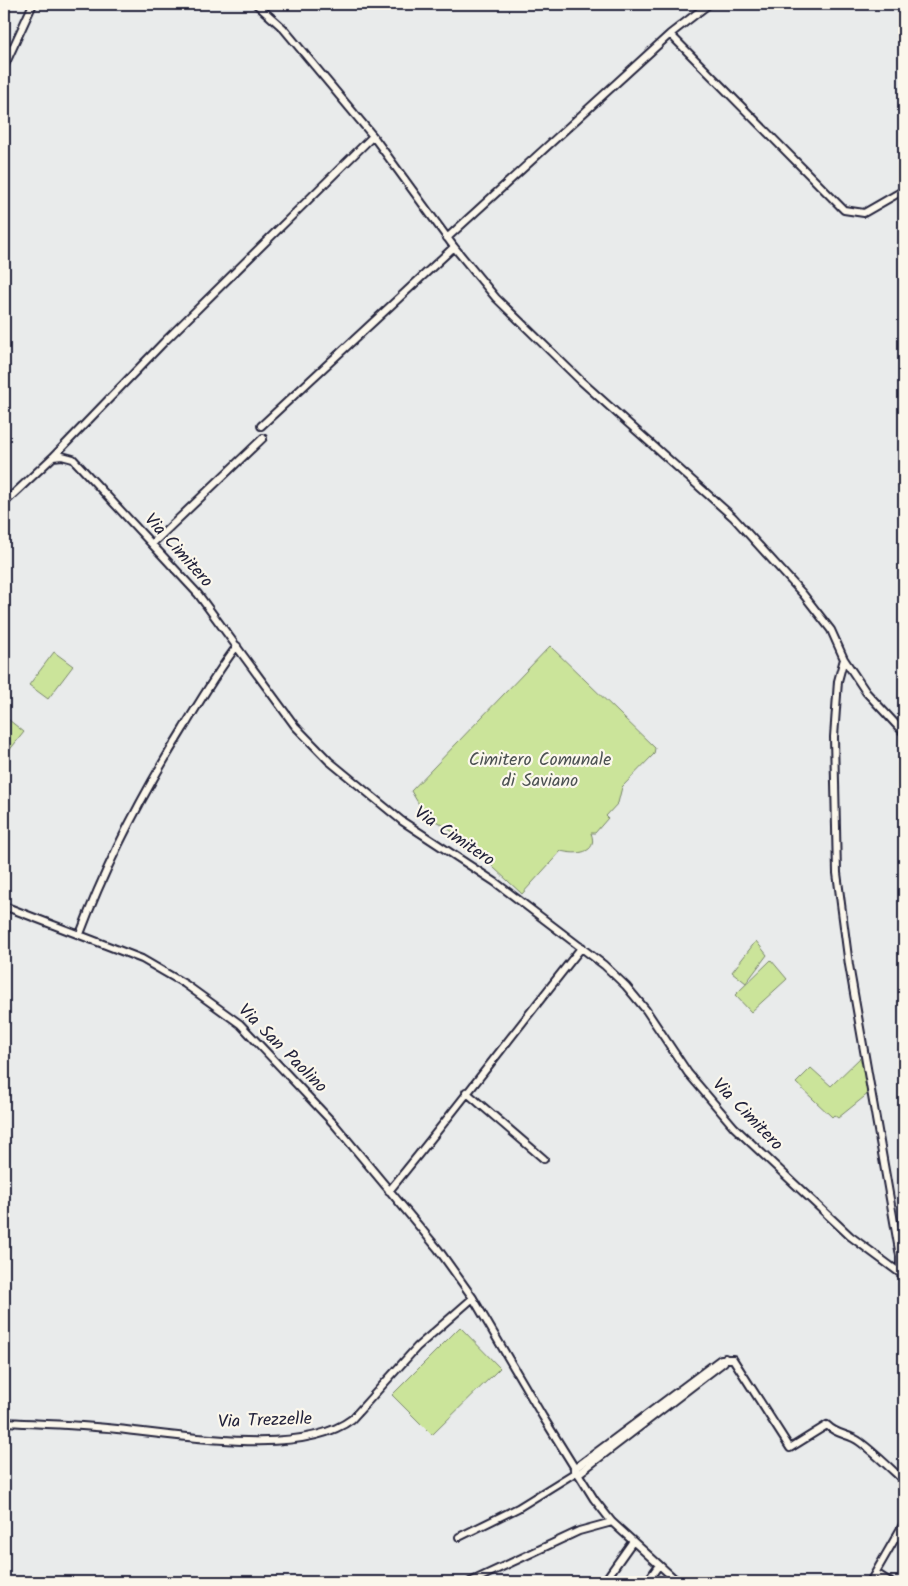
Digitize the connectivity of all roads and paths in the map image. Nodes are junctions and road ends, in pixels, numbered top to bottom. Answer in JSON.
{"nodes":[{"id":1,"x":33,"y":4,"type":"edge"},
{"id":2,"x":256,"y":4,"type":"edge"},
{"id":3,"x":709,"y":4,"type":"edge"},
{"id":4,"x":670,"y":34,"type":"junction"},
{"id":5,"x":4,"y":67,"type":"edge"},
{"id":6,"x":373,"y":136,"type":"junction"},
{"id":7,"x":904,"y":190,"type":"edge"},
{"id":8,"x":447,"y":238,"type":"junction"},
{"id":9,"x":454,"y":247,"type":"junction"},
{"id":10,"x":261,"y":426,"type":"dead end"},
{"id":11,"x":263,"y":438,"type":"dead end"},
{"id":12,"x":53,"y":457,"type":"junction"},
{"id":13,"x":4,"y":503,"type":"edge"},
{"id":14,"x":152,"y":544,"type":"junction"},
{"id":15,"x":237,"y":646,"type":"junction"},
{"id":16,"x":844,"y":659,"type":"junction"},
{"id":17,"x":904,"y":733,"type":"edge"},
{"id":18,"x":4,"y":906,"type":"edge"},
{"id":19,"x":80,"y":934,"type":"junction"},
{"id":20,"x":582,"y":947,"type":"junction"},
{"id":21,"x":466,"y":1092,"type":"junction"},
{"id":22,"x":544,"y":1159,"type":"dead end"},
{"id":23,"x":389,"y":1191,"type":"junction"},
{"id":24,"x":902,"y":1274,"type":"edge"},
{"id":25,"x":473,"y":1298,"type":"junction"},
{"id":26,"x":4,"y":1422,"type":"edge"},
{"id":27,"x":576,"y":1472,"type":"junction"},
{"id":28,"x":904,"y":1481,"type":"edge"},
{"id":29,"x":612,"y":1522,"type":"junction"},
{"id":30,"x":904,"y":1522,"type":"edge"},
{"id":31,"x":459,"y":1537,"type":"dead end"},
{"id":32,"x":633,"y":1541,"type":"junction"},
{"id":33,"x":659,"y":1565,"type":"junction"},
{"id":34,"x":876,"y":1573,"type":"junction"},
{"id":35,"x":470,"y":1582,"type":"edge"},
{"id":36,"x":604,"y":1582,"type":"edge"},
{"id":37,"x":646,"y":1582,"type":"edge"},
{"id":38,"x":678,"y":1582,"type":"edge"},
{"id":39,"x":870,"y":1582,"type":"edge"},
{"id":40,"x":890,"y":1582,"type":"edge"}],
"edges":[{"from":1,"to":5,"type":"street"},
{"from":2,"to":6,"type":"street"},
{"from":3,"to":4,"type":"street"},
{"from":4,"to":7,"type":"street"},
{"from":4,"to":8,"type":"street"},
{"from":6,"to":8,"type":"street"},
{"from":6,"to":12,"type":"street"},
{"from":8,"to":9,"type":"street"},
{"from":9,"to":10,"type":"street"},
{"from":9,"to":16,"type":"street"},
{"from":11,"to":14,"type":"street"},
{"from":12,"to":13,"type":"street"},
{"from":12,"to":14,"type":"street","name":"Via Cimitero"},
{"from":14,"to":15,"type":"street","name":"Via Cimitero"},
{"from":15,"to":19,"type":"street"},
{"from":15,"to":20,"type":"street","name":"Via Cimitero"},
{"from":16,"to":17,"type":"street"},
{"from":16,"to":24,"type":"street"},
{"from":18,"to":19,"type":"street","name":"Via San Paolino"},
{"from":19,"to":23,"type":"street","name":"Via San Paolino"},
{"from":20,"to":21,"type":"street"},
{"from":20,"to":24,"type":"street","name":"Via Cimitero"},
{"from":21,"to":22,"type":"street"},
{"from":21,"to":23,"type":"street"},
{"from":23,"to":25,"type":"street","name":"Via San Paolino"},
{"from":25,"to":26,"type":"street","name":"Via Trezzelle"},
{"from":25,"to":27,"type":"street","name":"Via San Paolino"},
{"from":27,"to":28,"type":"street"},
{"from":27,"to":29,"type":"street","name":"Via San Paolino"},
{"from":27,"to":31,"type":"street"},
{"from":29,"to":32,"type":"street","name":"Via San Paolino"},
{"from":29,"to":35,"type":"street"},
{"from":30,"to":34,"type":"street"},
{"from":32,"to":33,"type":"street","name":"Via San Paolino"},
{"from":32,"to":36,"type":"street"},
{"from":33,"to":37,"type":"street"},
{"from":33,"to":38,"type":"street","name":"Via San Paolino"},
{"from":34,"to":39,"type":"street"},
{"from":34,"to":40,"type":"street"}]}
